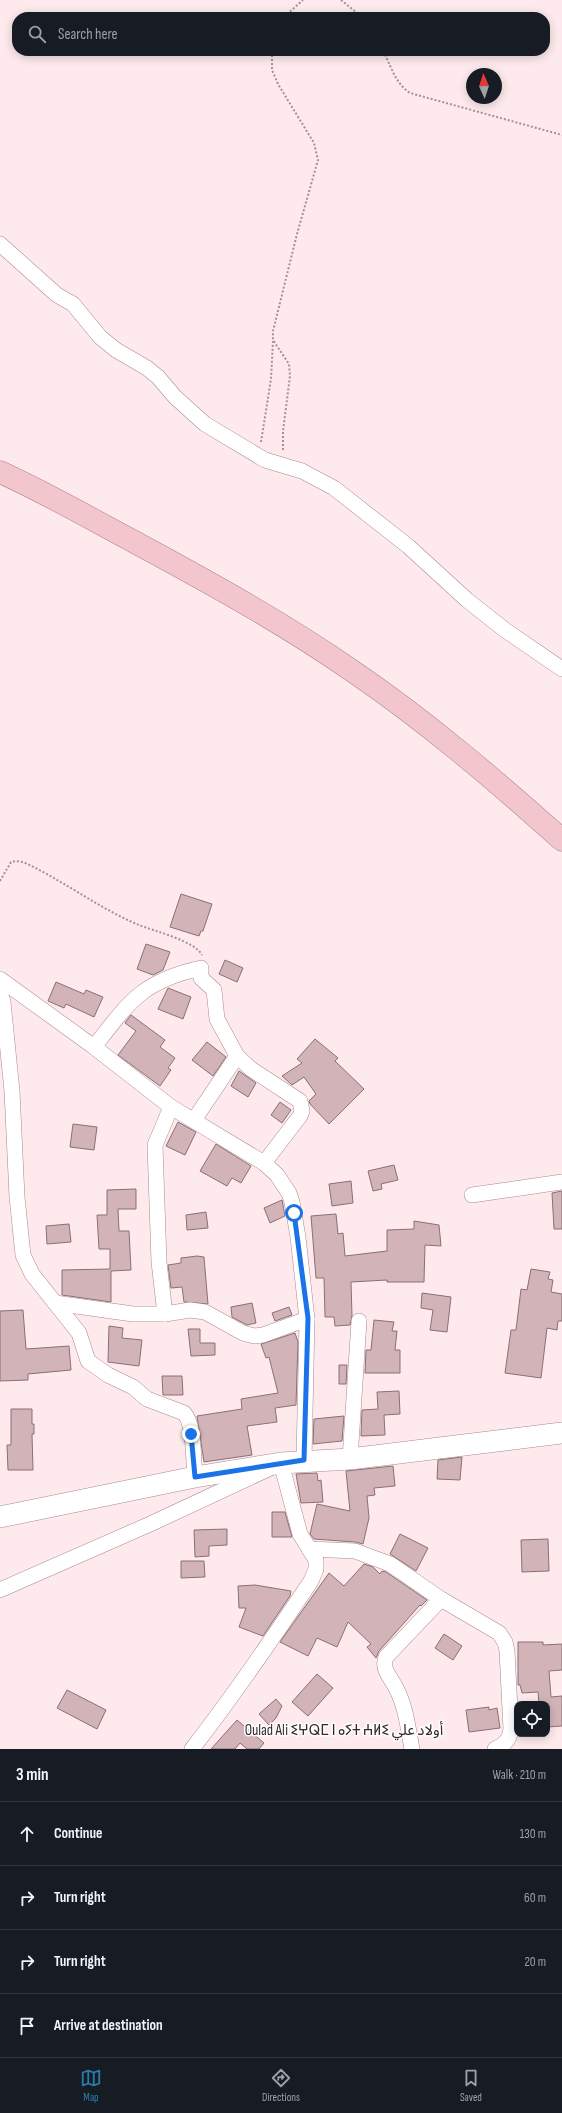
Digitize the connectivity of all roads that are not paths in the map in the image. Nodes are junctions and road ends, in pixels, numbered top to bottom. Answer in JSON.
{"nodes":[{"id":1,"x":0,"y":244,"type":"edge"},
{"id":2,"x":0,"y":457,"type":"edge"},
{"id":3,"x":0,"y":472,"type":"edge"},
{"id":4,"x":562,"y":669,"type":"edge"},
{"id":5,"x":562,"y":820,"type":"edge"},
{"id":6,"x":562,"y":840,"type":"edge"},
{"id":7,"x":0,"y":979,"type":"edge"},
{"id":8,"x":0,"y":992,"type":"edge"},
{"id":9,"x":94,"y":1047,"type":"junction"},
{"id":10,"x":237,"y":1056,"type":"junction"},
{"id":11,"x":171,"y":1107,"type":"junction"},
{"id":12,"x":194,"y":1120,"type":"junction"},
{"id":13,"x":264,"y":1163,"type":"junction"},
{"id":14,"x":562,"y":1182,"type":"edge"},
{"id":15,"x":472,"y":1195,"type":"dead end"},
{"id":16,"x":55,"y":1303,"type":"junction"},
{"id":17,"x":165,"y":1314,"type":"junction"},
{"id":18,"x":308,"y":1318,"type":"junction"},
{"id":19,"x":359,"y":1321,"type":"dead end"},
{"id":20,"x":562,"y":1433,"type":"edge"},
{"id":21,"x":350,"y":1458,"type":"junction"},
{"id":22,"x":304,"y":1460,"type":"junction"},
{"id":23,"x":281,"y":1463,"type":"junction"},
{"id":24,"x":195,"y":1477,"type":"junction"},
{"id":25,"x":0,"y":1517,"type":"edge"},
{"id":26,"x":309,"y":1549,"type":"junction"},
{"id":27,"x":0,"y":1590,"type":"edge"},
{"id":28,"x":440,"y":1599,"type":"junction"},
{"id":29,"x":192,"y":1749,"type":"edge"},
{"id":30,"x":412,"y":1749,"type":"edge"},
{"id":31,"x":495,"y":1749,"type":"edge"}],
"edges":[{"from":1,"to":4,"type":"street"},
{"from":2,"to":5,"type":"highway"},
{"from":3,"to":6,"type":"highway"},
{"from":7,"to":9,"type":"street"},
{"from":8,"to":16,"type":"street"},
{"from":9,"to":10,"type":"street"},
{"from":9,"to":11,"type":"street"},
{"from":10,"to":12,"type":"street"},
{"from":10,"to":13,"type":"street"},
{"from":11,"to":12,"type":"street"},
{"from":11,"to":17,"type":"street"},
{"from":12,"to":13,"type":"street"},
{"from":13,"to":18,"type":"street"},
{"from":14,"to":15,"type":"street"},
{"from":16,"to":17,"type":"street"},
{"from":16,"to":24,"type":"street"},
{"from":17,"to":18,"type":"street"},
{"from":18,"to":22,"type":"street"},
{"from":19,"to":21,"type":"street"},
{"from":20,"to":21,"type":"main road"},
{"from":21,"to":22,"type":"main road"},
{"from":22,"to":23,"type":"main road"},
{"from":23,"to":24,"type":"main road"},
{"from":23,"to":26,"type":"street"},
{"from":23,"to":27,"type":"street"},
{"from":24,"to":25,"type":"main road"},
{"from":26,"to":28,"type":"street"},
{"from":26,"to":29,"type":"street"},
{"from":28,"to":30,"type":"street"},
{"from":28,"to":31,"type":"street"}]}
